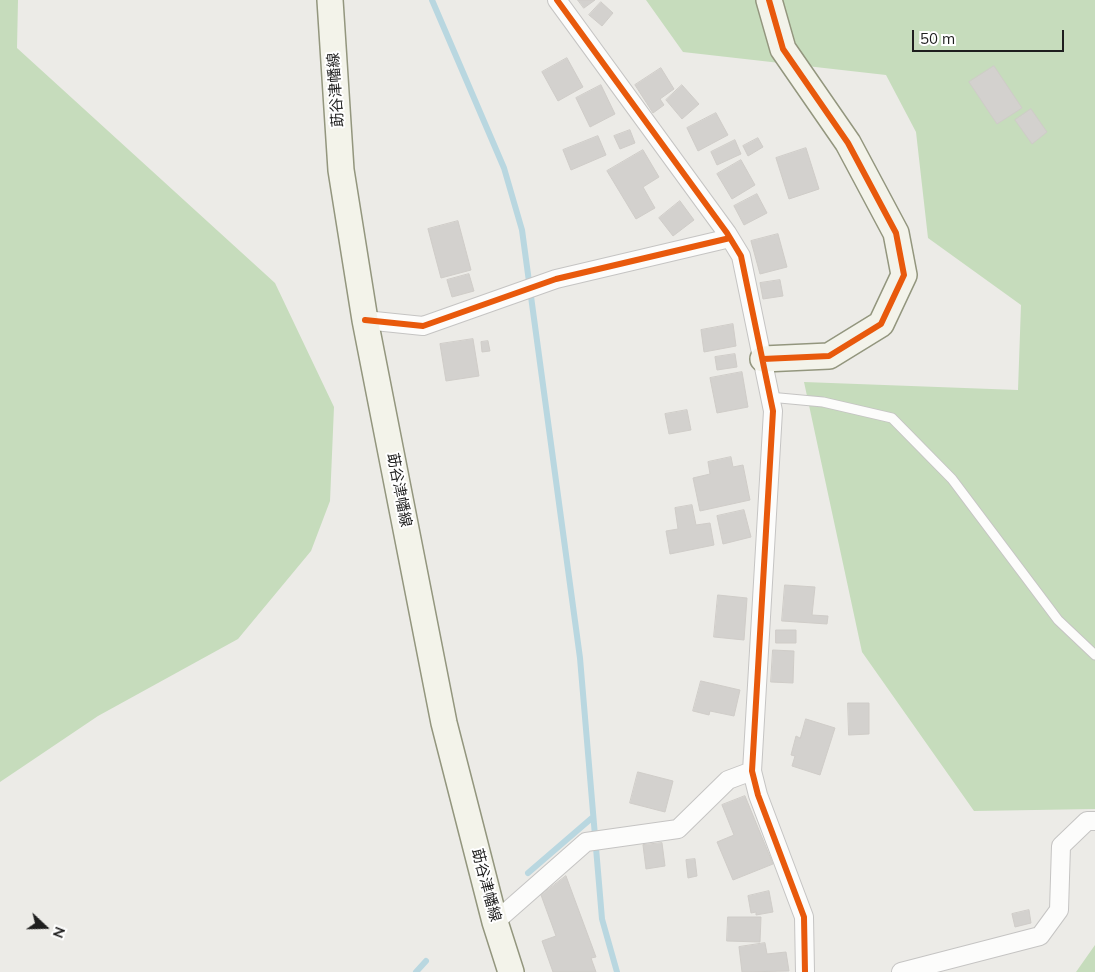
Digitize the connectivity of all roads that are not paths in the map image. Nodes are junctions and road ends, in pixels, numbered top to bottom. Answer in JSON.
{"nodes":[{"id":1,"x":330,"y":0,"type":"edge"},
{"id":2,"x":557,"y":0,"type":"edge"},
{"id":3,"x":769,"y":0,"type":"edge"},
{"id":4,"x":730,"y":238,"type":"junction"},
{"id":5,"x":365,"y":320,"type":"junction"},
{"id":6,"x":763,"y":359,"type":"junction"},
{"id":7,"x":770,"y":397,"type":"junction"},
{"id":8,"x":1095,"y":655,"type":"edge"},
{"id":9,"x":752,"y":771,"type":"junction"},
{"id":10,"x":1095,"y":821,"type":"edge"},
{"id":11,"x":495,"y":922,"type":"junction"},
{"id":12,"x":511,"y":972,"type":"edge"},
{"id":13,"x":805,"y":972,"type":"edge"},
{"id":14,"x":901,"y":972,"type":"edge"}],
"edges":[{"from":1,"to":5,"type":"main road","name":"莇谷津幡線"},
{"from":2,"to":4,"type":"street"},
{"from":3,"to":6,"type":"main road"},
{"from":4,"to":5,"type":"street"},
{"from":4,"to":6,"type":"street"},
{"from":5,"to":11,"type":"main road","name":"莇谷津幡線"},
{"from":6,"to":7,"type":"street"},
{"from":7,"to":8,"type":"lane"},
{"from":7,"to":9,"type":"street"},
{"from":9,"to":11,"type":"street"},
{"from":9,"to":13,"type":"street"},
{"from":10,"to":14,"type":"street"},
{"from":11,"to":12,"type":"main road","name":"莇谷津幡線"}]}
